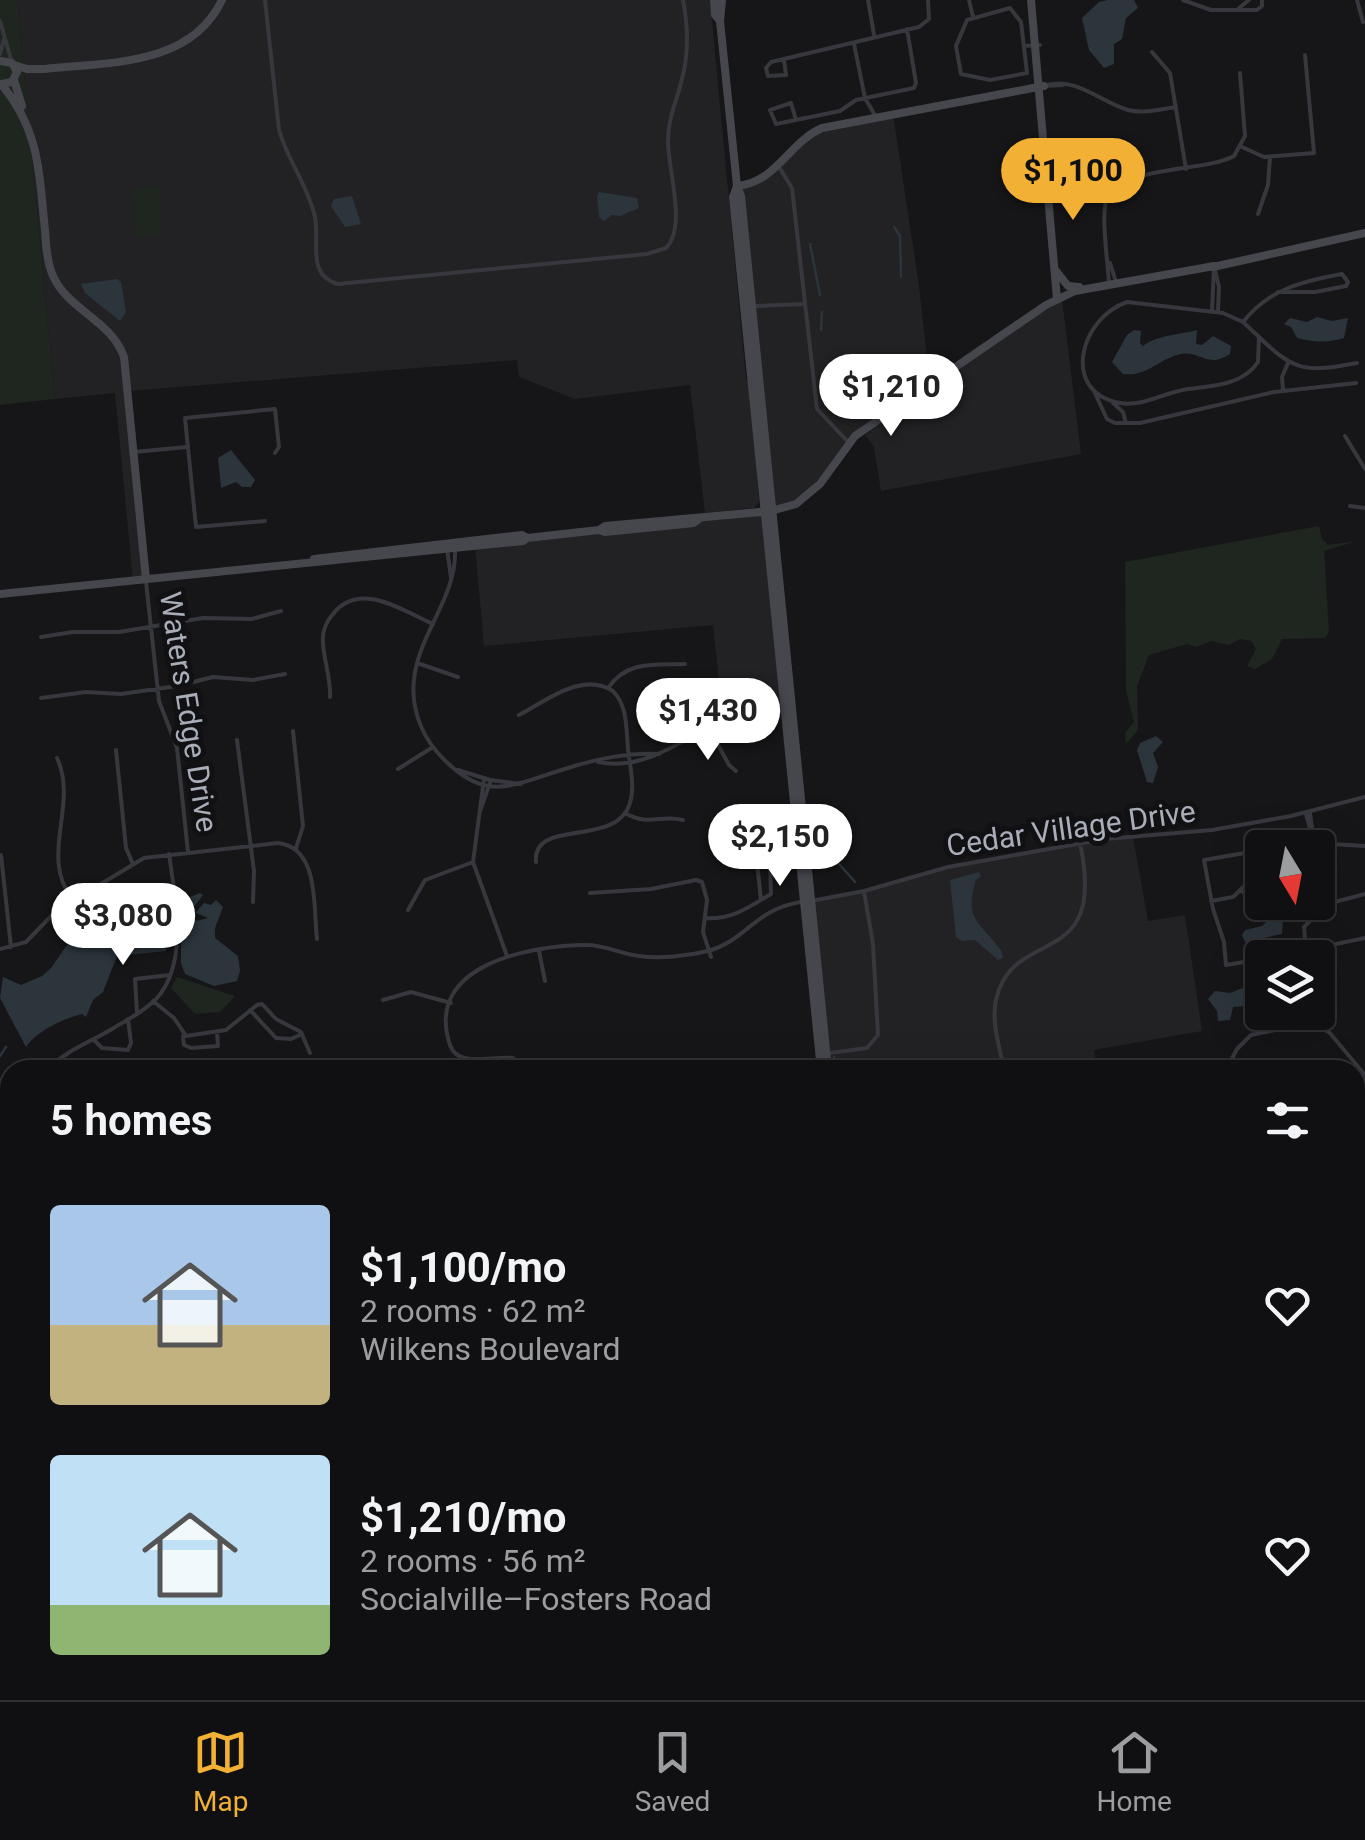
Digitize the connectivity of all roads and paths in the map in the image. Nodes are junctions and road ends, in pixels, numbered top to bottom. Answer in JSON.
{"nodes":[{"id":1,"x":222,"y":0,"type":"edge"},
{"id":2,"x":264,"y":0,"type":"edge"},
{"id":3,"x":683,"y":0,"type":"edge"},
{"id":4,"x":714,"y":0,"type":"edge"},
{"id":5,"x":722,"y":0,"type":"edge"},
{"id":6,"x":868,"y":0,"type":"edge"},
{"id":7,"x":928,"y":0,"type":"edge"},
{"id":8,"x":969,"y":0,"type":"edge"},
{"id":9,"x":1009,"y":0,"type":"edge"},
{"id":10,"x":1033,"y":0,"type":"edge"},
{"id":11,"x":1184,"y":0,"type":"edge"},
{"id":12,"x":1249,"y":0,"type":"edge"},
{"id":13,"x":1262,"y":0,"type":"edge"},
{"id":14,"x":1357,"y":0,"type":"edge"},
{"id":15,"x":1010,"y":8,"type":"junction"},
{"id":16,"x":1238,"y":9,"type":"junction"},
{"id":17,"x":972,"y":17,"type":"junction"},
{"id":18,"x":0,"y":20,"type":"edge"},
{"id":19,"x":720,"y":20,"type":"junction"},
{"id":20,"x":1363,"y":22,"type":"edge"},
{"id":21,"x":907,"y":30,"type":"junction"},
{"id":22,"x":874,"y":36,"type":"junction"},
{"id":23,"x":4,"y":39,"type":"junction"},
{"id":24,"x":854,"y":44,"type":"junction"},
{"id":25,"x":1038,"y":45,"type":"junction"},
{"id":26,"x":1024,"y":46,"type":"junction"},
{"id":27,"x":1152,"y":52,"type":"dead end"},
{"id":28,"x":1305,"y":56,"type":"dead end"},
{"id":29,"x":0,"y":57,"type":"edge"},
{"id":30,"x":784,"y":60,"type":"junction"},
{"id":31,"x":13,"y":64,"type":"junction"},
{"id":32,"x":45,"y":69,"type":"junction"},
{"id":33,"x":1240,"y":74,"type":"dead end"},
{"id":34,"x":14,"y":80,"type":"junction"},
{"id":35,"x":0,"y":84,"type":"edge"},
{"id":36,"x":1042,"y":86,"type":"junction"},
{"id":37,"x":865,"y":98,"type":"junction"},
{"id":38,"x":1176,"y":106,"type":"junction"},
{"id":39,"x":22,"y":111,"type":"junction"},
{"id":40,"x":876,"y":117,"type":"junction"},
{"id":41,"x":796,"y":120,"type":"junction"},
{"id":42,"x":1242,"y":147,"type":"junction"},
{"id":43,"x":1270,"y":157,"type":"junction"},
{"id":44,"x":779,"y":167,"type":"junction"},
{"id":45,"x":1186,"y":169,"type":"junction"},
{"id":46,"x":737,"y":186,"type":"junction"},
{"id":47,"x":1258,"y":214,"type":"dead end"},
{"id":48,"x":1365,"y":234,"type":"edge"},
{"id":49,"x":1214,"y":266,"type":"junction"},
{"id":50,"x":1056,"y":271,"type":"junction"},
{"id":51,"x":1112,"y":284,"type":"junction"},
{"id":52,"x":1090,"y":288,"type":"junction"},
{"id":53,"x":1278,"y":292,"type":"junction"},
{"id":54,"x":1057,"y":298,"type":"junction"},
{"id":55,"x":751,"y":304,"type":"junction"},
{"id":56,"x":806,"y":304,"type":"junction"},
{"id":57,"x":772,"y":307,"type":"junction"},
{"id":58,"x":1215,"y":312,"type":"junction"},
{"id":59,"x":752,"y":321,"type":"junction"},
{"id":60,"x":1243,"y":322,"type":"junction"},
{"id":61,"x":1259,"y":337,"type":"junction"},
{"id":62,"x":1288,"y":363,"type":"junction"},
{"id":63,"x":1357,"y":363,"type":"dead end"},
{"id":64,"x":1356,"y":383,"type":"dead end"},
{"id":65,"x":1091,"y":385,"type":"junction"},
{"id":66,"x":1283,"y":390,"type":"junction"},
{"id":67,"x":1110,"y":400,"type":"junction"},
{"id":68,"x":1126,"y":423,"type":"junction"},
{"id":69,"x":1345,"y":436,"type":"dead end"},
{"id":70,"x":850,"y":444,"type":"junction"},
{"id":71,"x":187,"y":447,"type":"junction"},
{"id":72,"x":134,"y":452,"type":"junction"},
{"id":73,"x":275,"y":453,"type":"dead end"},
{"id":74,"x":1363,"y":459,"type":"edge"},
{"id":75,"x":1365,"y":469,"type":"edge"},
{"id":76,"x":1350,"y":506,"type":"dead end"},
{"id":77,"x":1365,"y":508,"type":"edge"},
{"id":78,"x":768,"y":512,"type":"junction"},
{"id":79,"x":265,"y":520,"type":"dead end"},
{"id":80,"x":450,"y":545,"type":"junction"},
{"id":81,"x":146,"y":578,"type":"junction"},
{"id":82,"x":0,"y":594,"type":"edge"},
{"id":83,"x":281,"y":612,"type":"dead end"},
{"id":84,"x":433,"y":624,"type":"junction"},
{"id":85,"x":151,"y":627,"type":"junction"},
{"id":86,"x":41,"y":637,"type":"dead end"},
{"id":87,"x":417,"y":662,"type":"junction"},
{"id":88,"x":685,"y":664,"type":"dead end"},
{"id":89,"x":284,"y":674,"type":"dead end"},
{"id":90,"x":458,"y":678,"type":"dead end"},
{"id":91,"x":158,"y":688,"type":"junction"},
{"id":92,"x":608,"y":688,"type":"junction"},
{"id":93,"x":41,"y":698,"type":"dead end"},
{"id":94,"x":330,"y":698,"type":"dead end"},
{"id":95,"x":788,"y":709,"type":"junction"},
{"id":96,"x":518,"y":715,"type":"dead end"},
{"id":97,"x":709,"y":728,"type":"junction"},
{"id":98,"x":293,"y":732,"type":"dead end"},
{"id":99,"x":237,"y":740,"type":"dead end"},
{"id":100,"x":433,"y":747,"type":"junction"},
{"id":101,"x":116,"y":750,"type":"dead end"},
{"id":102,"x":56,"y":758,"type":"dead end"},
{"id":103,"x":629,"y":759,"type":"junction"},
{"id":104,"x":398,"y":769,"type":"dead end"},
{"id":105,"x":736,"y":770,"type":"dead end"},
{"id":106,"x":487,"y":782,"type":"junction"},
{"id":107,"x":1365,"y":797,"type":"edge"},
{"id":108,"x":1308,"y":812,"type":"junction"},
{"id":109,"x":626,"y":813,"type":"junction"},
{"id":110,"x":683,"y":820,"type":"dead end"},
{"id":111,"x":1311,"y":830,"type":"edge"},
{"id":112,"x":1080,"y":843,"type":"junction"},
{"id":113,"x":1335,"y":844,"type":"edge"},
{"id":114,"x":252,"y":846,"type":"junction"},
{"id":115,"x":1365,"y":846,"type":"edge"},
{"id":116,"x":296,"y":848,"type":"junction"},
{"id":117,"x":188,"y":852,"type":"junction"},
{"id":118,"x":1245,"y":853,"type":"edge"},
{"id":119,"x":169,"y":854,"type":"junction"},
{"id":120,"x":1,"y":855,"type":"edge"},
{"id":121,"x":473,"y":862,"type":"junction"},
{"id":122,"x":536,"y":862,"type":"dead end"},
{"id":123,"x":133,"y":864,"type":"junction"},
{"id":124,"x":1245,"y":887,"type":"edge"},
{"id":125,"x":1242,"y":890,"type":"junction"},
{"id":126,"x":864,"y":891,"type":"junction"},
{"id":127,"x":590,"y":892,"type":"dead end"},
{"id":128,"x":1245,"y":893,"type":"edge"},
{"id":129,"x":1365,"y":894,"type":"edge"},
{"id":130,"x":72,"y":900,"type":"junction"},
{"id":131,"x":761,"y":900,"type":"junction"},
{"id":132,"x":807,"y":901,"type":"junction"},
{"id":133,"x":1211,"y":901,"type":"junction"},
{"id":134,"x":253,"y":902,"type":"dead end"},
{"id":135,"x":408,"y":910,"type":"dead end"},
{"id":136,"x":705,"y":918,"type":"junction"},
{"id":137,"x":1365,"y":938,"type":"edge"},
{"id":138,"x":316,"y":940,"type":"dead end"},
{"id":139,"x":1305,"y":940,"type":"edge"},
{"id":140,"x":1335,"y":945,"type":"edge"},
{"id":141,"x":11,"y":948,"type":"junction"},
{"id":142,"x":0,"y":949,"type":"edge"},
{"id":143,"x":539,"y":951,"type":"junction"},
{"id":144,"x":710,"y":954,"type":"junction"},
{"id":145,"x":507,"y":957,"type":"junction"},
{"id":146,"x":1245,"y":962,"type":"edge"},
{"id":147,"x":170,"y":975,"type":"junction"},
{"id":148,"x":545,"y":982,"type":"dead end"},
{"id":149,"x":384,"y":1000,"type":"dead end"},
{"id":150,"x":153,"y":1002,"type":"junction"},
{"id":151,"x":450,"y":1004,"type":"junction"},
{"id":152,"x":250,"y":1010,"type":"junction"},
{"id":153,"x":137,"y":1013,"type":"junction"},
{"id":154,"x":128,"y":1019,"type":"junction"},
{"id":155,"x":217,"y":1032,"type":"junction"},
{"id":156,"x":303,"y":1033,"type":"junction"},
{"id":157,"x":184,"y":1036,"type":"junction"},
{"id":158,"x":93,"y":1039,"type":"junction"},
{"id":159,"x":310,"y":1053,"type":"dead end"},
{"id":160,"x":826,"y":1054,"type":"junction"},
{"id":161,"x":58,"y":1060,"type":"edge"},
{"id":162,"x":468,"y":1060,"type":"edge"},
{"id":163,"x":468,"y":1060,"type":"edge"},
{"id":164,"x":514,"y":1060,"type":"edge"},
{"id":165,"x":823,"y":1060,"type":"edge"},
{"id":166,"x":825,"y":1060,"type":"edge"},
{"id":167,"x":1002,"y":1060,"type":"edge"},
{"id":168,"x":1232,"y":1060,"type":"edge"},
{"id":169,"x":1352,"y":1060,"type":"edge"}],
"edges":[{"from":1,"to":32,"type":"main road"},
{"from":2,"to":3,"type":"street"},
{"from":4,"to":19,"type":"main road"},
{"from":5,"to":19,"type":"main road"},
{"from":6,"to":22,"type":"street"},
{"from":7,"to":21,"type":"street"},
{"from":8,"to":17,"type":"street"},
{"from":9,"to":15,"type":"street"},
{"from":10,"to":25,"type":"main road"},
{"from":11,"to":16,"type":"street"},
{"from":12,"to":16,"type":"street"},
{"from":13,"to":16,"type":"street"},
{"from":14,"to":20,"type":"street"},
{"from":15,"to":17,"type":"street"},
{"from":15,"to":26,"type":"street"},
{"from":17,"to":26,"type":"street"},
{"from":18,"to":23,"type":"street"},
{"from":19,"to":46,"type":"main road"},
{"from":21,"to":22,"type":"street"},
{"from":21,"to":37,"type":"street"},
{"from":22,"to":24,"type":"street"},
{"from":23,"to":29,"type":"street"},
{"from":23,"to":31,"type":"street"},
{"from":24,"to":30,"type":"street"},
{"from":24,"to":37,"type":"street"},
{"from":25,"to":26,"type":"street"},
{"from":25,"to":36,"type":"main road"},
{"from":27,"to":38,"type":"street"},
{"from":28,"to":43,"type":"street"},
{"from":29,"to":31,"type":"main road"},
{"from":30,"to":30,"type":"street"},
{"from":31,"to":32,"type":"main road"},
{"from":31,"to":34,"type":"main road"},
{"from":32,"to":34,"type":"main road"},
{"from":33,"to":42,"type":"street"},
{"from":34,"to":35,"type":"main road"},
{"from":34,"to":39,"type":"main road"},
{"from":35,"to":39,"type":"main road"},
{"from":36,"to":38,"type":"street"},
{"from":36,"to":40,"type":"main road"},
{"from":36,"to":50,"type":"main road"},
{"from":36,"to":54,"type":"main road"},
{"from":37,"to":40,"type":"street"},
{"from":37,"to":41,"type":"street"},
{"from":38,"to":45,"type":"street"},
{"from":39,"to":72,"type":"main road"},
{"from":40,"to":44,"type":"main road"},
{"from":41,"to":41,"type":"street"},
{"from":42,"to":43,"type":"street"},
{"from":42,"to":45,"type":"street"},
{"from":43,"to":47,"type":"street"},
{"from":44,"to":46,"type":"main road"},
{"from":44,"to":56,"type":"street"},
{"from":45,"to":51,"type":"street"},
{"from":46,"to":55,"type":"main road"},
{"from":46,"to":78,"type":"main road"},
{"from":48,"to":49,"type":"main road"},
{"from":49,"to":51,"type":"main road"},
{"from":49,"to":54,"type":"main road"},
{"from":49,"to":58,"type":"street"},
{"from":50,"to":52,"type":"main road"},
{"from":50,"to":54,"type":"main road"},
{"from":51,"to":52,"type":"main road"},
{"from":52,"to":54,"type":"main road"},
{"from":53,"to":53,"type":"street"},
{"from":53,"to":60,"type":"street"},
{"from":54,"to":70,"type":"main road"},
{"from":55,"to":57,"type":"street"},
{"from":55,"to":59,"type":"main road"},
{"from":56,"to":57,"type":"street"},
{"from":56,"to":70,"type":"street"},
{"from":57,"to":59,"type":"street"},
{"from":58,"to":60,"type":"street"},
{"from":58,"to":65,"type":"street"},
{"from":59,"to":78,"type":"main road"},
{"from":60,"to":61,"type":"street"},
{"from":61,"to":62,"type":"street"},
{"from":61,"to":67,"type":"street"},
{"from":62,"to":63,"type":"street"},
{"from":62,"to":66,"type":"street"},
{"from":64,"to":66,"type":"street"},
{"from":65,"to":67,"type":"street"},
{"from":65,"to":68,"type":"street"},
{"from":66,"to":68,"type":"street"},
{"from":67,"to":68,"type":"street"},
{"from":69,"to":74,"type":"street"},
{"from":70,"to":78,"type":"main road"},
{"from":71,"to":72,"type":"street"},
{"from":71,"to":73,"type":"street"},
{"from":71,"to":79,"type":"street"},
{"from":72,"to":81,"type":"main road"},
{"from":74,"to":75,"type":"street"},
{"from":76,"to":77,"type":"street"},
{"from":78,"to":80,"type":"main road"},
{"from":78,"to":95,"type":"main road"},
{"from":80,"to":81,"type":"main road"},
{"from":80,"to":84,"type":"street"},
{"from":81,"to":82,"type":"main road"},
{"from":81,"to":85,"type":"street","name":"Waters Edge Drive"},
{"from":83,"to":85,"type":"street"},
{"from":84,"to":87,"type":"street"},
{"from":84,"to":94,"type":"street"},
{"from":85,"to":86,"type":"street"},
{"from":85,"to":91,"type":"street","name":"Waters Edge Drive"},
{"from":87,"to":90,"type":"street"},
{"from":87,"to":100,"type":"street"},
{"from":88,"to":92,"type":"street"},
{"from":89,"to":91,"type":"street"},
{"from":91,"to":93,"type":"street"},
{"from":91,"to":117,"type":"street","name":"Waters Edge Drive"},
{"from":92,"to":96,"type":"street"},
{"from":92,"to":103,"type":"street"},
{"from":95,"to":97,"type":"street"},
{"from":95,"to":132,"type":"main road"},
{"from":97,"to":103,"type":"street"},
{"from":97,"to":105,"type":"street"},
{"from":98,"to":116,"type":"street"},
{"from":99,"to":114,"type":"street"},
{"from":100,"to":104,"type":"street"},
{"from":100,"to":106,"type":"street"},
{"from":101,"to":123,"type":"street"},
{"from":102,"to":130,"type":"street"},
{"from":103,"to":106,"type":"street"},
{"from":103,"to":109,"type":"street"},
{"from":106,"to":121,"type":"street"},
{"from":107,"to":108,"type":"street","name":"Cedar Village Drive"},
{"from":108,"to":111,"type":"street"},
{"from":108,"to":112,"type":"street","name":"Cedar Village Drive"},
{"from":109,"to":110,"type":"street"},
{"from":109,"to":122,"type":"street"},
{"from":112,"to":126,"type":"street","name":"Cedar Village Drive"},
{"from":112,"to":167,"type":"street"},
{"from":113,"to":115,"type":"street"},
{"from":114,"to":116,"type":"street"},
{"from":114,"to":117,"type":"street"},
{"from":114,"to":134,"type":"street"},
{"from":116,"to":138,"type":"street"},
{"from":117,"to":119,"type":"street"},
{"from":118,"to":133,"type":"street"},
{"from":119,"to":123,"type":"street"},
{"from":119,"to":147,"type":"street"},
{"from":120,"to":141,"type":"street"},
{"from":121,"to":135,"type":"street"},
{"from":121,"to":145,"type":"street"},
{"from":123,"to":130,"type":"street"},
{"from":124,"to":125,"type":"street"},
{"from":125,"to":128,"type":"street"},
{"from":125,"to":133,"type":"street"},
{"from":126,"to":132,"type":"street","name":"Cedar Village Drive"},
{"from":126,"to":160,"type":"street"},
{"from":127,"to":136,"type":"street"},
{"from":129,"to":139,"type":"street"},
{"from":130,"to":141,"type":"street"},
{"from":131,"to":131,"type":"street"},
{"from":131,"to":136,"type":"street"},
{"from":132,"to":144,"type":"street","name":"Cedar Village Drive"},
{"from":132,"to":160,"type":"main road"},
{"from":132,"to":165,"type":"main road"},
{"from":133,"to":146,"type":"street"},
{"from":136,"to":144,"type":"street"},
{"from":137,"to":140,"type":"street"},
{"from":141,"to":142,"type":"street"},
{"from":143,"to":144,"type":"street","name":"Cedar Village Drive"},
{"from":143,"to":145,"type":"street","name":"Cedar Village Drive"},
{"from":143,"to":148,"type":"street"},
{"from":145,"to":151,"type":"street","name":"Cedar Village Drive"},
{"from":147,"to":150,"type":"street"},
{"from":147,"to":153,"type":"street"},
{"from":149,"to":151,"type":"street"},
{"from":150,"to":153,"type":"street"},
{"from":150,"to":157,"type":"street"},
{"from":151,"to":162,"type":"street"},
{"from":152,"to":155,"type":"street"},
{"from":152,"to":156,"type":"street"},
{"from":152,"to":156,"type":"street"},
{"from":153,"to":154,"type":"street"},
{"from":154,"to":158,"type":"street"},
{"from":154,"to":158,"type":"street"},
{"from":155,"to":157,"type":"street"},
{"from":155,"to":157,"type":"street"},
{"from":156,"to":159,"type":"street"},
{"from":158,"to":161,"type":"street"},
{"from":160,"to":166,"type":"main road"},
{"from":163,"to":164,"type":"street"},
{"from":168,"to":169,"type":"street"}]}
